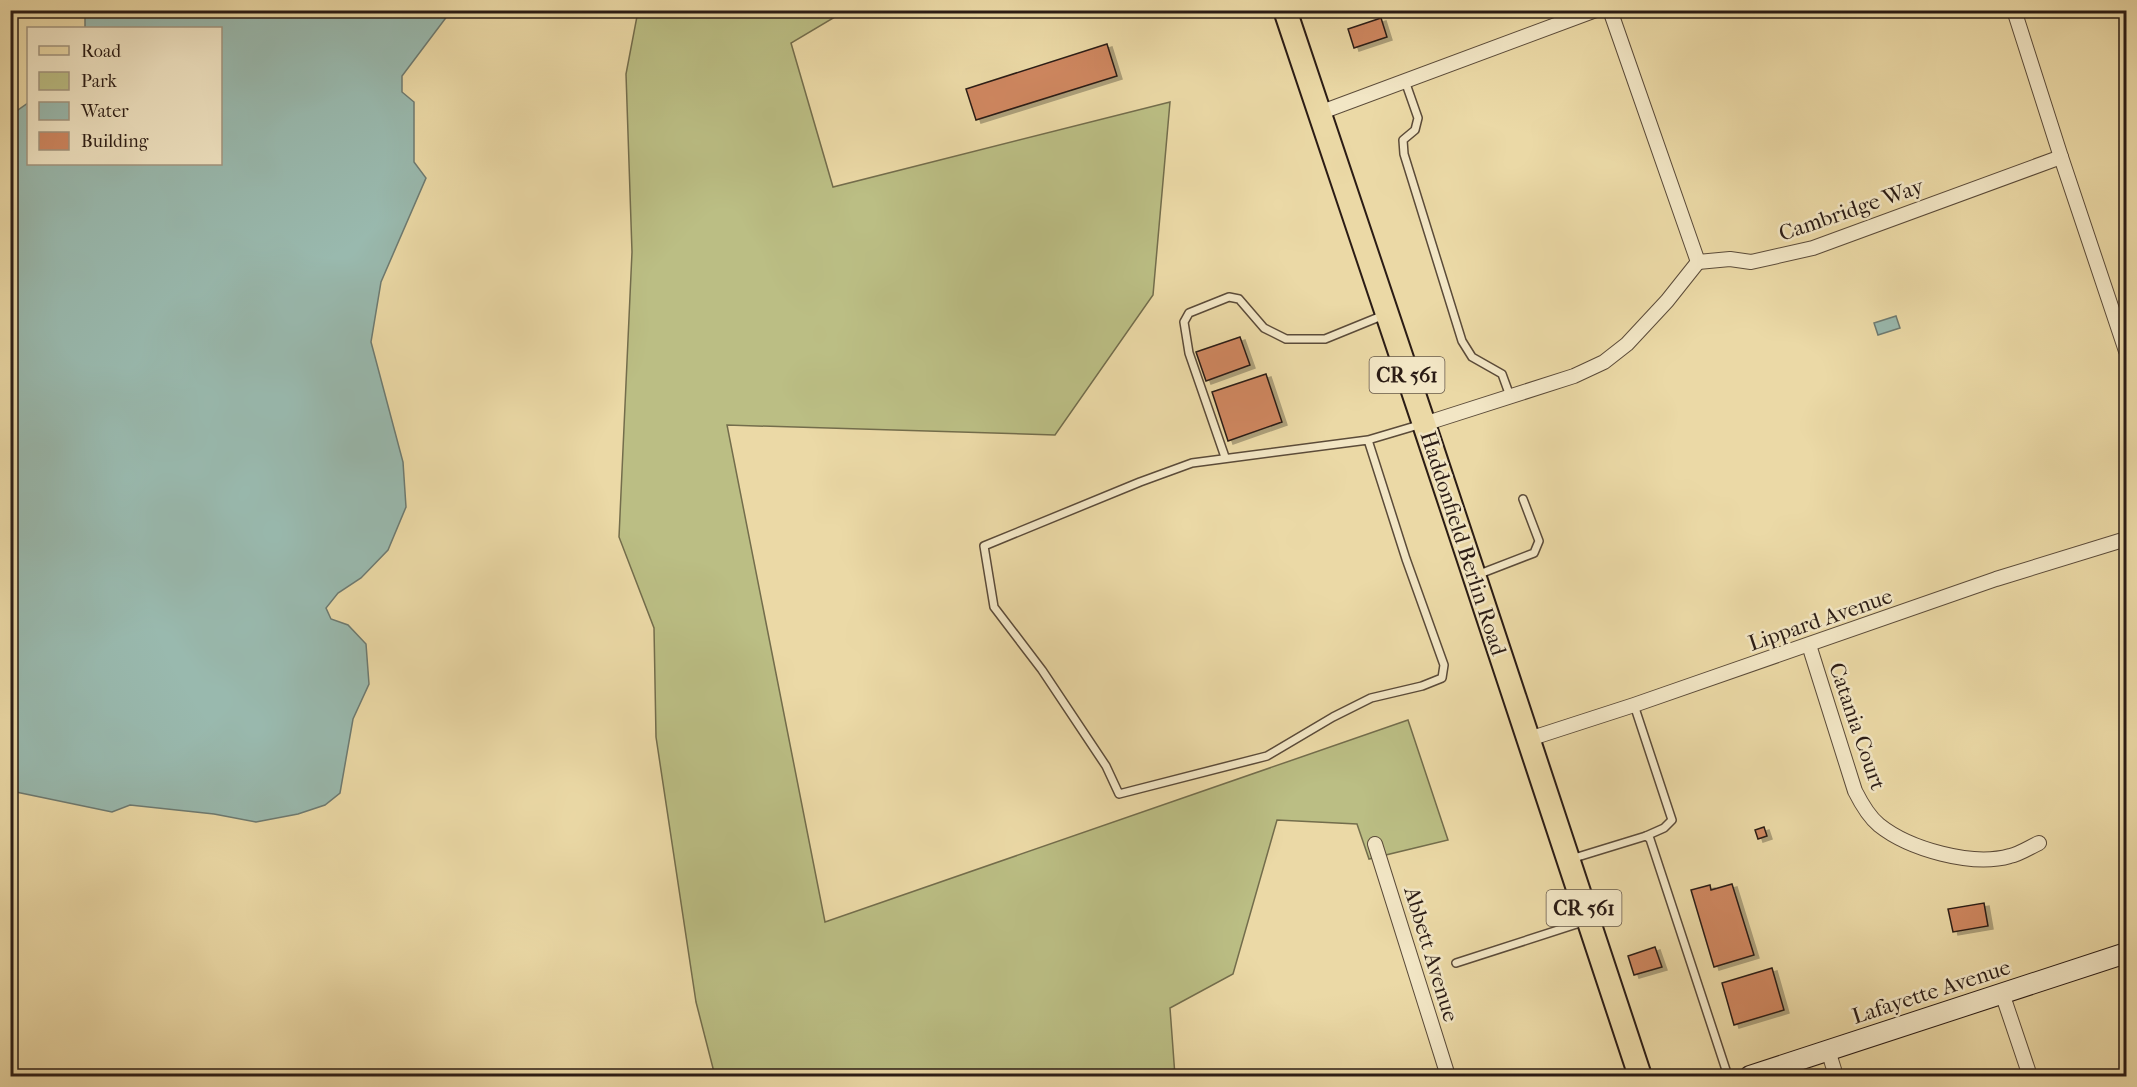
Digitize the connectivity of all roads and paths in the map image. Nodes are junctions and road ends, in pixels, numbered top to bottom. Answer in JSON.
{"nodes":[{"id":1,"x":1285,"y":10,"type":"edge"},
{"id":2,"x":1596,"y":10,"type":"edge"},
{"id":3,"x":1610,"y":10,"type":"edge"},
{"id":4,"x":2014,"y":10,"type":"edge"},
{"id":5,"x":1405,"y":81,"type":"junction"},
{"id":6,"x":1319,"y":113,"type":"junction"},
{"id":7,"x":2061,"y":157,"type":"junction"},
{"id":8,"x":1698,"y":262,"type":"junction"},
{"id":9,"x":1387,"y":314,"type":"junction"},
{"id":10,"x":2127,"y":351,"type":"edge"},
{"id":11,"x":1510,"y":396,"type":"junction"},
{"id":12,"x":1424,"y":424,"type":"junction"},
{"id":13,"x":1368,"y":440,"type":"junction"},
{"id":14,"x":1225,"y":457,"type":"junction"},
{"id":15,"x":1523,"y":499,"type":"dead end"},
{"id":16,"x":2127,"y":539,"type":"edge"},
{"id":17,"x":1474,"y":576,"type":"junction"},
{"id":18,"x":1809,"y":645,"type":"junction"},
{"id":19,"x":1634,"y":705,"type":"junction"},
{"id":20,"x":1528,"y":739,"type":"junction"},
{"id":21,"x":1646,"y":836,"type":"junction"},
{"id":22,"x":2039,"y":843,"type":"dead end"},
{"id":23,"x":1375,"y":844,"type":"dead end"},
{"id":24,"x":1568,"y":859,"type":"junction"},
{"id":25,"x":1588,"y":920,"type":"junction"},
{"id":26,"x":2127,"y":952,"type":"edge"},
{"id":27,"x":1456,"y":963,"type":"dead end"},
{"id":28,"x":2002,"y":993,"type":"junction"},
{"id":29,"x":1828,"y":1050,"type":"junction"},
{"id":30,"x":1448,"y":1077,"type":"edge"},
{"id":31,"x":1640,"y":1077,"type":"edge"},
{"id":32,"x":1728,"y":1077,"type":"edge"},
{"id":33,"x":1750,"y":1077,"type":"edge"},
{"id":34,"x":1836,"y":1077,"type":"edge"},
{"id":35,"x":2030,"y":1077,"type":"edge"}],
"edges":[{"from":1,"to":6,"type":"main road","name":"Haddonfield Berlin Road","number":"CR 561"},
{"from":2,"to":5,"type":"street"},
{"from":3,"to":8,"type":"street"},
{"from":4,"to":7,"type":"street"},
{"from":5,"to":6,"type":"street"},
{"from":5,"to":11,"type":"lane"},
{"from":6,"to":9,"type":"main road","name":"Haddonfield Berlin Road","number":"CR 561"},
{"from":7,"to":8,"type":"street","name":"Cambridge Way"},
{"from":7,"to":10,"type":"street"},
{"from":8,"to":11,"type":"street"},
{"from":9,"to":12,"type":"main road","name":"Haddonfield Berlin Road","number":"CR 561"},
{"from":9,"to":14,"type":"lane"},
{"from":11,"to":12,"type":"street"},
{"from":12,"to":13,"type":"lane"},
{"from":12,"to":17,"type":"main road","name":"Haddonfield Berlin Road","number":"CR 561"},
{"from":13,"to":14,"type":"lane"},
{"from":13,"to":14,"type":"lane"},
{"from":15,"to":17,"type":"lane"},
{"from":16,"to":18,"type":"street","name":"Lippard Avenue"},
{"from":17,"to":20,"type":"main road","name":"Haddonfield Berlin Road","number":"CR 561"},
{"from":18,"to":19,"type":"street","name":"Lippard Avenue"},
{"from":18,"to":22,"type":"street","name":"Catania Court"},
{"from":19,"to":20,"type":"street","name":"Lippard Avenue"},
{"from":19,"to":21,"type":"lane"},
{"from":20,"to":24,"type":"main road","name":"Haddonfield Berlin Road","number":"CR 561"},
{"from":21,"to":24,"type":"lane"},
{"from":21,"to":32,"type":"lane"},
{"from":23,"to":30,"type":"street","name":"Abbett Avenue"},
{"from":24,"to":25,"type":"main road","name":"Haddonfield Berlin Road","number":"CR 561"},
{"from":25,"to":27,"type":"lane"},
{"from":25,"to":31,"type":"main road","name":"Haddonfield Berlin Road","number":"CR 561"},
{"from":26,"to":28,"type":"street","name":"Lafayette Avenue"},
{"from":28,"to":29,"type":"street","name":"Lafayette Avenue"},
{"from":28,"to":35,"type":"street"},
{"from":29,"to":33,"type":"street","name":"Lafayette Avenue"},
{"from":29,"to":34,"type":"street"}]}
